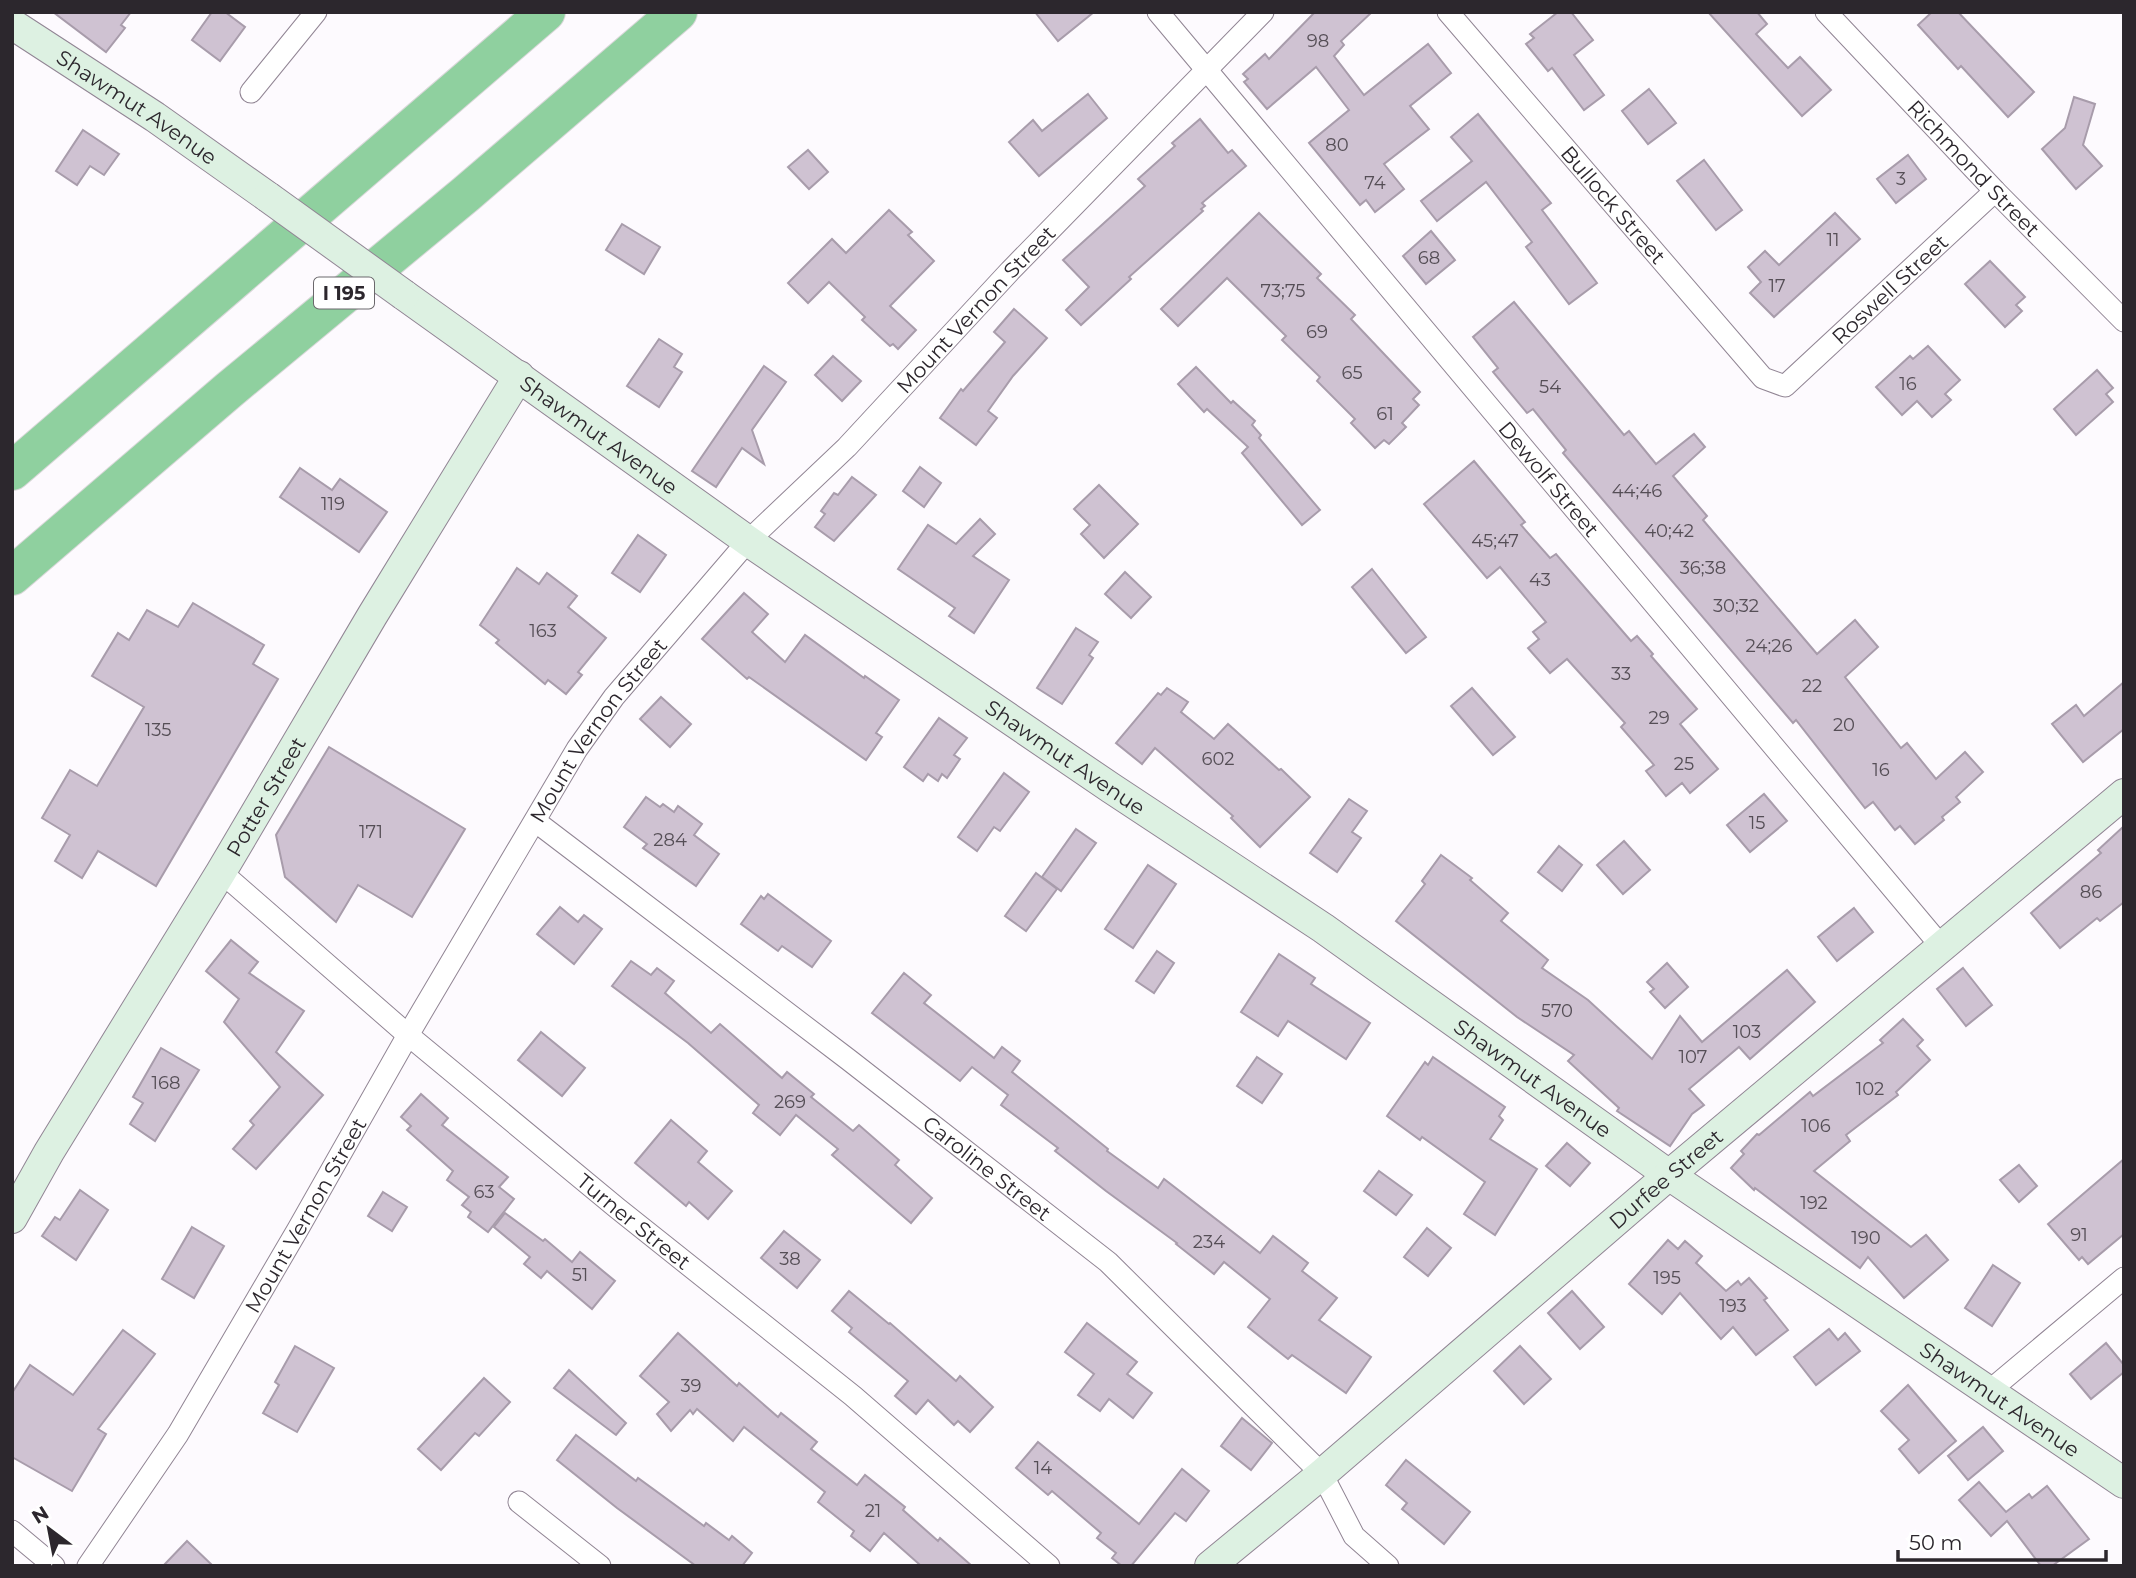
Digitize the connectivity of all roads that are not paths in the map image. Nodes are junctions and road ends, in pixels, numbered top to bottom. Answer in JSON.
{"nodes":[{"id":1,"x":316,"y":12,"type":"edge"},
{"id":2,"x":546,"y":12,"type":"edge"},
{"id":3,"x":678,"y":12,"type":"edge"},
{"id":4,"x":1158,"y":12,"type":"edge"},
{"id":5,"x":1263,"y":12,"type":"edge"},
{"id":6,"x":1448,"y":12,"type":"edge"},
{"id":7,"x":1826,"y":12,"type":"edge"},
{"id":8,"x":12,"y":24,"type":"edge"},
{"id":9,"x":1206,"y":69,"type":"junction"},
{"id":10,"x":251,"y":92,"type":"dead end"},
{"id":11,"x":1994,"y":191,"type":"junction"},
{"id":12,"x":2124,"y":321,"type":"edge"},
{"id":13,"x":519,"y":376,"type":"junction"},
{"id":14,"x":1785,"y":386,"type":"joint"},
{"id":15,"x":12,"y":471,"type":"edge"},
{"id":16,"x":748,"y":541,"type":"junction"},
{"id":17,"x":12,"y":576,"type":"edge"},
{"id":18,"x":2124,"y":794,"type":"edge"},
{"id":19,"x":535,"y":821,"type":"junction"},
{"id":20,"x":221,"y":872,"type":"junction"},
{"id":21,"x":1941,"y":946,"type":"junction"},
{"id":22,"x":408,"y":1035,"type":"junction"},
{"id":23,"x":1669,"y":1175,"type":"junction"},
{"id":24,"x":12,"y":1217,"type":"edge"},
{"id":25,"x":2124,"y":1278,"type":"edge"},
{"id":26,"x":1988,"y":1392,"type":"junction"},
{"id":27,"x":1322,"y":1474,"type":"junction"},
{"id":28,"x":2124,"y":1483,"type":"edge"},
{"id":29,"x":519,"y":1502,"type":"dead end"},
{"id":30,"x":12,"y":1531,"type":"edge"},
{"id":31,"x":54,"y":1566,"type":"edge"},
{"id":32,"x":88,"y":1566,"type":"edge"},
{"id":33,"x":600,"y":1566,"type":"edge"},
{"id":34,"x":1049,"y":1566,"type":"edge"},
{"id":35,"x":1209,"y":1566,"type":"edge"},
{"id":36,"x":1388,"y":1566,"type":"edge"}],
"edges":[{"from":1,"to":10,"type":"street"},
{"from":2,"to":15,"type":"highway"},
{"from":3,"to":17,"type":"highway","number":"I 195"},
{"from":4,"to":9,"type":"street","name":"Dewolf Street"},
{"from":5,"to":9,"type":"street","name":"Mount Vernon Street"},
{"from":6,"to":14,"type":"street","name":"Bullock Street"},
{"from":7,"to":11,"type":"street","name":"Richmond Street"},
{"from":8,"to":13,"type":"main road","name":"Shawmut Avenue","bridge":true},
{"from":9,"to":16,"type":"street","name":"Mount Vernon Street"},
{"from":9,"to":21,"type":"street","name":"Dewolf Street"},
{"from":11,"to":12,"type":"street","name":"Richmond Street"},
{"from":11,"to":14,"type":"street","name":"Roswell Street"},
{"from":13,"to":16,"type":"main road","name":"Shawmut Avenue"},
{"from":13,"to":20,"type":"main road","name":"Potter Street"},
{"from":16,"to":19,"type":"street","name":"Mount Vernon Street"},
{"from":16,"to":23,"type":"main road","name":"Shawmut Avenue"},
{"from":18,"to":21,"type":"main road","name":"Durfee Street"},
{"from":19,"to":22,"type":"street","name":"Mount Vernon Street"},
{"from":19,"to":27,"type":"street","name":"Caroline Street"},
{"from":20,"to":22,"type":"street","name":"Turner Street"},
{"from":20,"to":24,"type":"main road","name":"Potter Street"},
{"from":21,"to":23,"type":"main road","name":"Durfee Street"},
{"from":22,"to":32,"type":"street","name":"Mount Vernon Street"},
{"from":22,"to":34,"type":"street","name":"Turner Street"},
{"from":23,"to":26,"type":"main road","name":"Shawmut Avenue"},
{"from":23,"to":27,"type":"main road","name":"Durfee Street"},
{"from":25,"to":26,"type":"street"},
{"from":26,"to":28,"type":"main road","name":"Shawmut Avenue"},
{"from":27,"to":35,"type":"main road","name":"Durfee Street"},
{"from":27,"to":36,"type":"street","name":"Caroline Street"},
{"from":29,"to":33,"type":"street"},
{"from":30,"to":31,"type":"street"}]}
